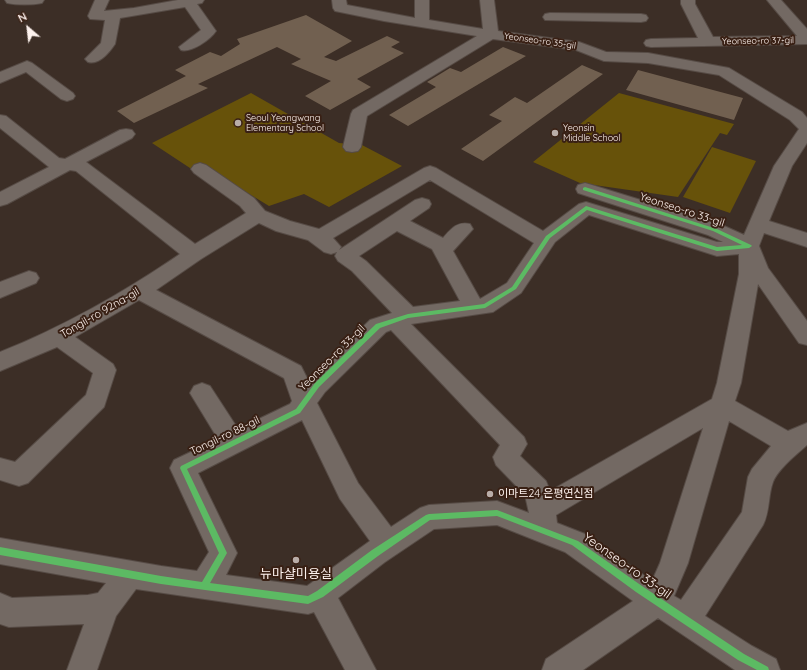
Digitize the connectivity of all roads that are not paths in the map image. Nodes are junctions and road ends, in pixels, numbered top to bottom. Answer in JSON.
{"nodes":[{"id":1,"x":12,"y":0,"type":"edge"},
{"id":2,"x":37,"y":0,"type":"edge"},
{"id":3,"x":102,"y":0,"type":"edge"},
{"id":4,"x":422,"y":0,"type":"edge"},
{"id":5,"x":487,"y":0,"type":"edge"},
{"id":6,"x":688,"y":0,"type":"edge"},
{"id":7,"x":774,"y":0,"type":"edge"},
{"id":8,"x":193,"y":1,"type":"edge"},
{"id":9,"x":340,"y":4,"type":"edge"},
{"id":10,"x":113,"y":15,"type":"junction"},
{"id":11,"x":550,"y":17,"type":"dead end"},
{"id":12,"x":422,"y":24,"type":"junction"},
{"id":13,"x":491,"y":34,"type":"junction"},
{"id":14,"x":807,"y":39,"type":"edge"},
{"id":15,"x":708,"y":42,"type":"junction"},
{"id":16,"x":652,"y":43,"type":"junction"},
{"id":17,"x":186,"y":47,"type":"dead end"},
{"id":18,"x":93,"y":58,"type":"dead end"},
{"id":19,"x":658,"y":60,"type":"junction"},
{"id":20,"x":0,"y":78,"type":"edge"},
{"id":21,"x":67,"y":96,"type":"dead end"},
{"id":22,"x":0,"y":120,"type":"edge"},
{"id":23,"x":807,"y":127,"type":"edge"},
{"id":24,"x":807,"y":130,"type":"edge"},
{"id":25,"x":126,"y":134,"type":"dead end"},
{"id":26,"x":352,"y":147,"type":"dead end"},
{"id":27,"x":69,"y":163,"type":"junction"},
{"id":28,"x":200,"y":169,"type":"dead end"},
{"id":29,"x":585,"y":189,"type":"dead end"},
{"id":30,"x":0,"y":200,"type":"edge"},
{"id":31,"x":422,"y":204,"type":"dead end"},
{"id":32,"x":258,"y":215,"type":"junction"},
{"id":33,"x":396,"y":222,"type":"junction"},
{"id":34,"x":463,"y":229,"type":"dead end"},
{"id":35,"x":754,"y":236,"type":"junction"},
{"id":36,"x":319,"y":238,"type":"junction"},
{"id":37,"x":807,"y":240,"type":"edge"},
{"id":38,"x":545,"y":242,"type":"junction"},
{"id":39,"x":442,"y":250,"type":"junction"},
{"id":40,"x":194,"y":254,"type":"junction"},
{"id":41,"x":345,"y":256,"type":"junction"},
{"id":42,"x":29,"y":278,"type":"dead end"},
{"id":43,"x":0,"y":290,"type":"edge"},
{"id":44,"x":140,"y":290,"type":"junction"},
{"id":45,"x":474,"y":308,"type":"junction"},
{"id":46,"x":401,"y":318,"type":"junction"},
{"id":47,"x":58,"y":336,"type":"junction"},
{"id":48,"x":807,"y":337,"type":"edge"},
{"id":49,"x":0,"y":362,"type":"edge"},
{"id":50,"x":202,"y":393,"type":"dead end"},
{"id":51,"x":304,"y":401,"type":"junction"},
{"id":52,"x":722,"y":405,"type":"junction"},
{"id":53,"x":798,"y":439,"type":"edge"},
{"id":54,"x":234,"y":443,"type":"junction"},
{"id":55,"x":0,"y":469,"type":"edge"},
{"id":56,"x":544,"y":520,"type":"junction"},
{"id":57,"x":388,"y":544,"type":"junction"},
{"id":58,"x":0,"y":551,"type":"edge"},
{"id":59,"x":130,"y":575,"type":"junction"},
{"id":60,"x":204,"y":586,"type":"junction"},
{"id":61,"x":320,"y":594,"type":"junction"},
{"id":62,"x":658,"y":601,"type":"junction"},
{"id":63,"x":106,"y":606,"type":"junction"},
{"id":64,"x":0,"y":607,"type":"edge"},
{"id":65,"x":685,"y":620,"type":"junction"},
{"id":66,"x":82,"y":670,"type":"edge"},
{"id":67,"x":361,"y":670,"type":"edge"},
{"id":68,"x":557,"y":670,"type":"edge"},
{"id":69,"x":765,"y":670,"type":"edge"}],
"edges":[{"from":1,"to":2,"type":"street"},
{"from":3,"to":10,"type":"street"},
{"from":4,"to":12,"type":"street"},
{"from":5,"to":13,"type":"street","name":"Yeonseo-ro 35-gil"},
{"from":6,"to":15,"type":"street","name":"Yeonseo-ro 37-gil"},
{"from":7,"to":14,"type":"street","name":"Yeonseo-ro 37-gil"},
{"from":8,"to":10,"type":"street"},
{"from":8,"to":17,"type":"street"},
{"from":9,"to":12,"type":"street","name":"Yeonseo-ro 35-gil"},
{"from":10,"to":18,"type":"street"},
{"from":11,"to":16,"type":"street"},
{"from":12,"to":13,"type":"street","name":"Yeonseo-ro 35-gil"},
{"from":13,"to":19,"type":"street","name":"Yeonseo-ro 35-gil"},
{"from":13,"to":26,"type":"street"},
{"from":14,"to":15,"type":"street","name":"Yeonseo-ro 37-gil"},
{"from":15,"to":16,"type":"street"},
{"from":16,"to":19,"type":"street"},
{"from":19,"to":23,"type":"street","name":"Yeonseo-ro 35-gil"},
{"from":20,"to":21,"type":"street"},
{"from":22,"to":27,"type":"street"},
{"from":24,"to":35,"type":"street"},
{"from":25,"to":27,"type":"street"},
{"from":27,"to":30,"type":"street"},
{"from":27,"to":40,"type":"street"},
{"from":28,"to":32,"type":"street"},
{"from":29,"to":35,"type":"street","name":"Yeonseo-ro 33-gil"},
{"from":31,"to":33,"type":"street"},
{"from":32,"to":36,"type":"street"},
{"from":32,"to":40,"type":"street","name":"Tongil-ro 92na-gil"},
{"from":33,"to":39,"type":"street"},
{"from":33,"to":41,"type":"street"},
{"from":34,"to":39,"type":"street"},
{"from":35,"to":37,"type":"street"},
{"from":35,"to":38,"type":"street","name":"Yeonseo-ro 33-gil"},
{"from":35,"to":48,"type":"street"},
{"from":35,"to":52,"type":"street","name":"Yeonseo-ro 33-gil"},
{"from":36,"to":38,"type":"street"},
{"from":36,"to":41,"type":"street"},
{"from":38,"to":45,"type":"street","name":"Yeonseo-ro 33-gil"},
{"from":39,"to":45,"type":"street"},
{"from":40,"to":44,"type":"street","name":"Tongil-ro 92na-gil"},
{"from":41,"to":46,"type":"street"},
{"from":42,"to":43,"type":"street"},
{"from":44,"to":47,"type":"street","name":"Tongil-ro 92na-gil"},
{"from":44,"to":51,"type":"street","name":"Yeonseo-ro 33-gil"},
{"from":45,"to":46,"type":"street","name":"Yeonseo-ro 33-gil"},
{"from":46,"to":51,"type":"street","name":"Yeonseo-ro 33-gil"},
{"from":46,"to":56,"type":"street"},
{"from":47,"to":49,"type":"street","name":"Tongil-ro 92na-gil"},
{"from":47,"to":55,"type":"street"},
{"from":50,"to":54,"type":"street"},
{"from":51,"to":54,"type":"street","name":"Tongil-ro 88-gil"},
{"from":51,"to":57,"type":"street","name":"Yeonseo-ro 33-gil"},
{"from":52,"to":53,"type":"street"},
{"from":52,"to":56,"type":"street"},
{"from":52,"to":62,"type":"street","name":"Yeonseo-ro 33-gil"},
{"from":53,"to":65,"type":"street"},
{"from":54,"to":60,"type":"street","name":"Tongil-ro 88-gil"},
{"from":56,"to":57,"type":"street","name":"Yeonseo-ro 33-gil"},
{"from":56,"to":62,"type":"street","name":"Yeonseo-ro 33-gil"},
{"from":57,"to":61,"type":"street","name":"Yeonseo-ro 33-gil"},
{"from":58,"to":59,"type":"street"},
{"from":59,"to":60,"type":"street"},
{"from":59,"to":63,"type":"street"},
{"from":60,"to":61,"type":"street"},
{"from":61,"to":67,"type":"street"},
{"from":62,"to":65,"type":"street","name":"Yeonseo-ro 33-gil"},
{"from":62,"to":68,"type":"street","name":"Yeonseo-ro 33-gil"},
{"from":63,"to":64,"type":"street"},
{"from":63,"to":66,"type":"street"},
{"from":65,"to":69,"type":"street","name":"Yeonseo-ro 33-gil"}]}
